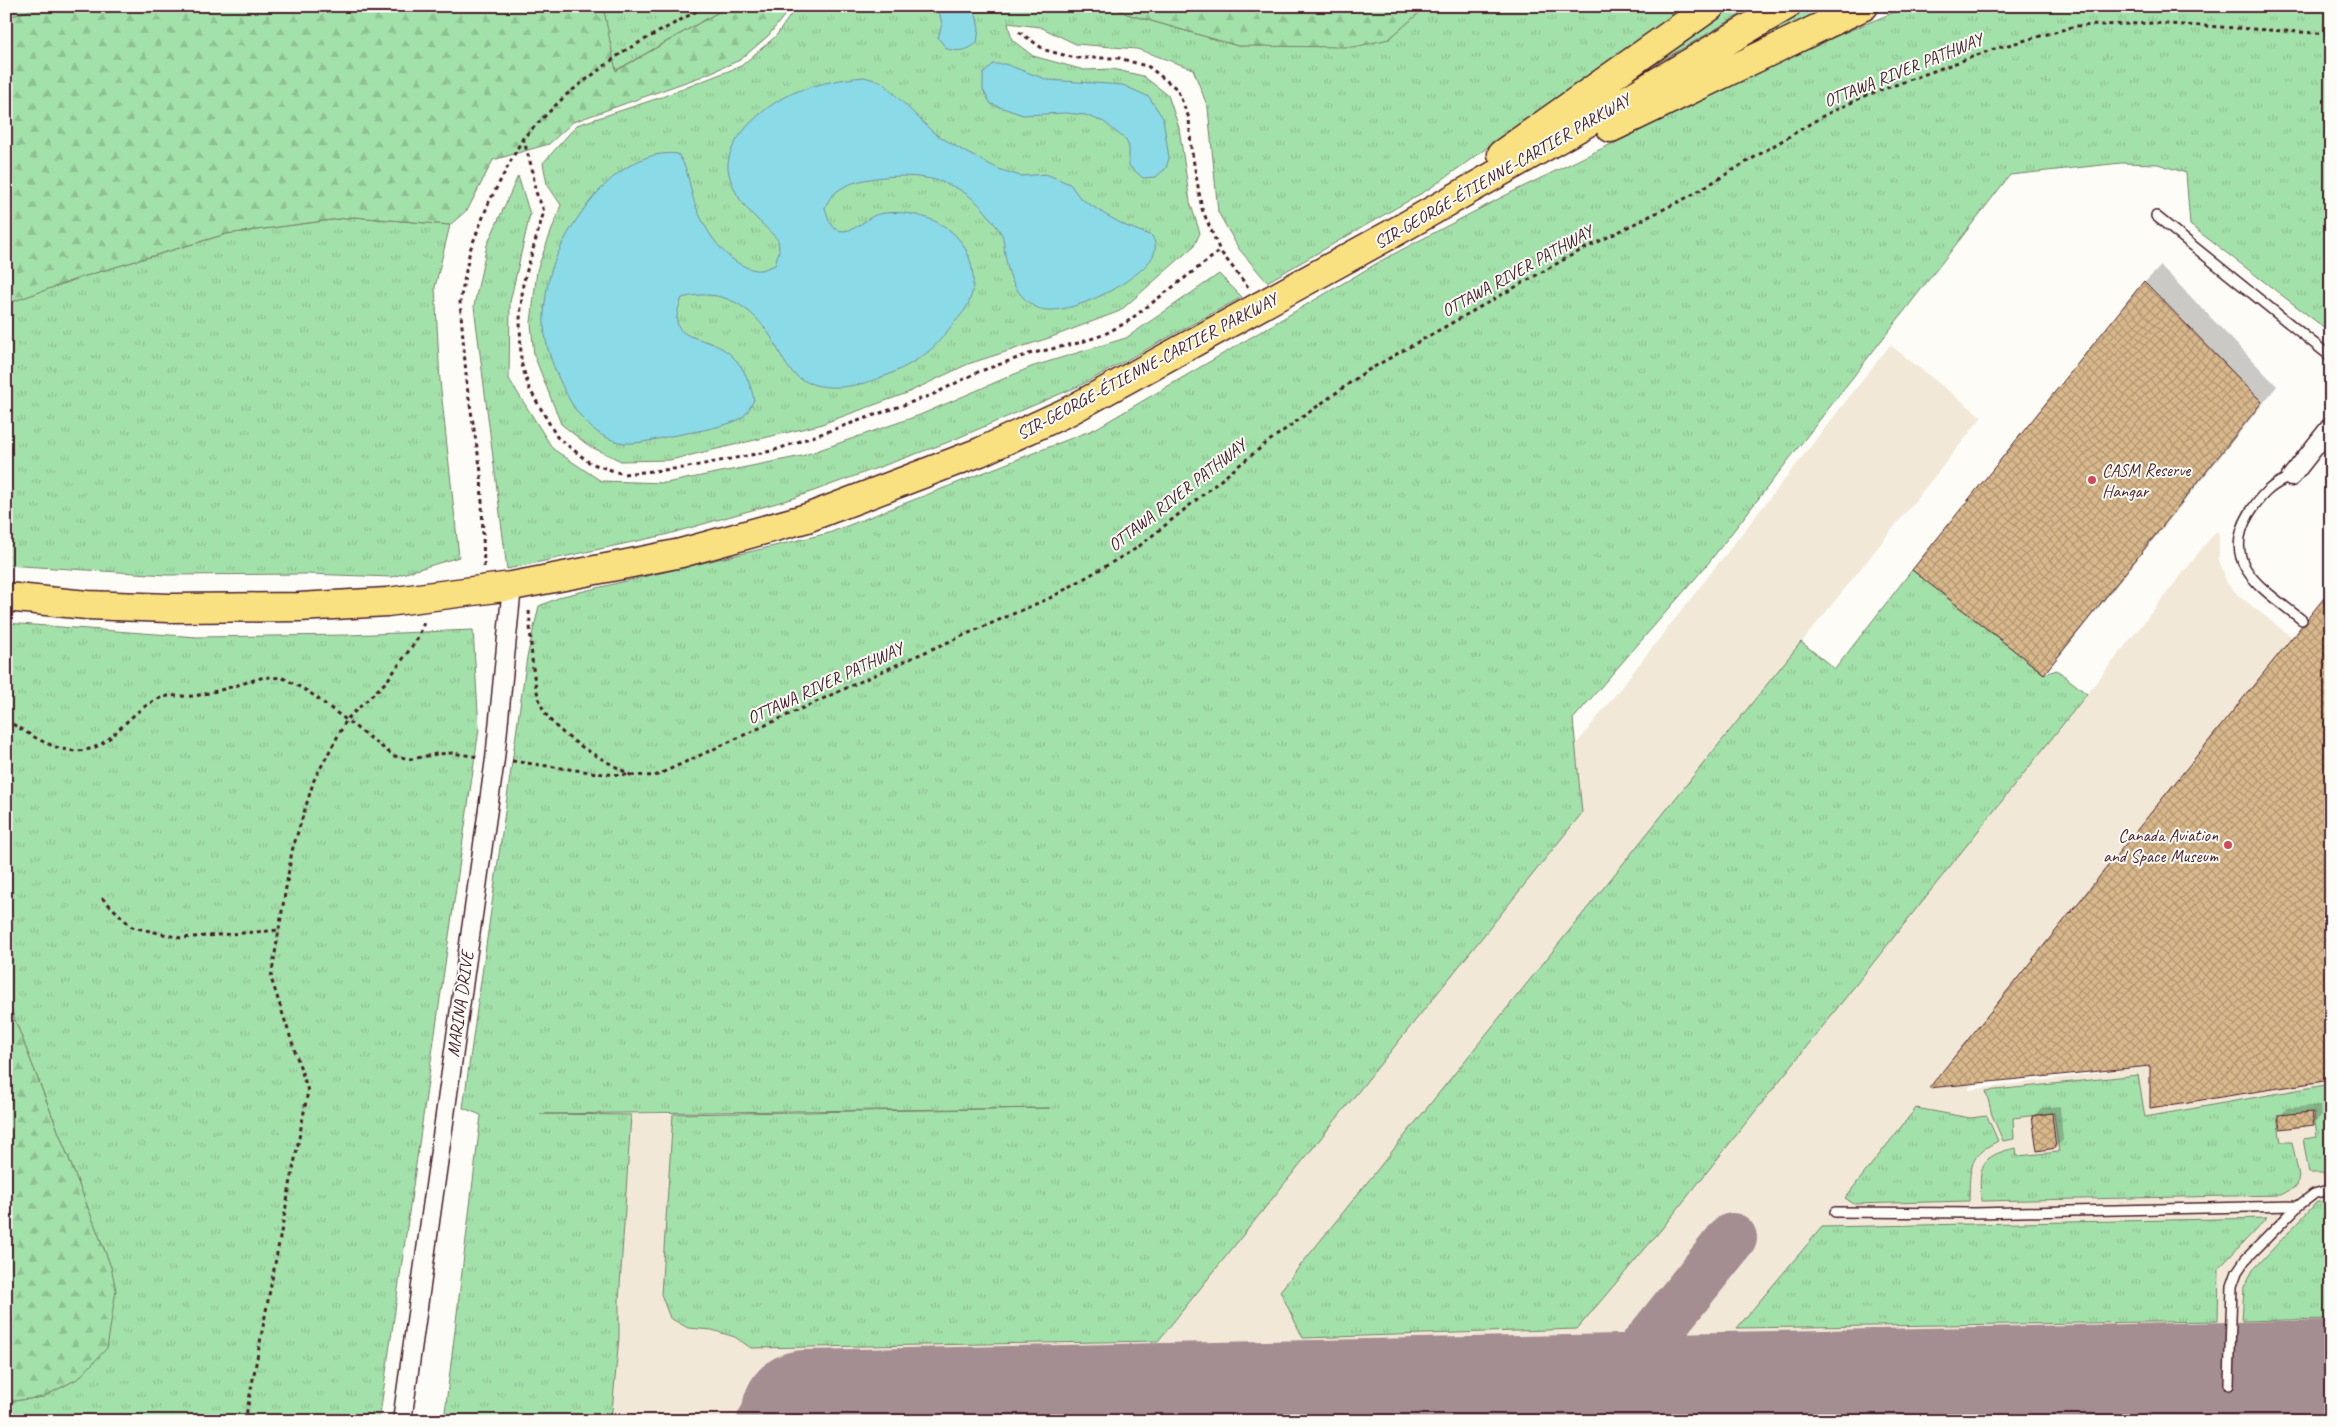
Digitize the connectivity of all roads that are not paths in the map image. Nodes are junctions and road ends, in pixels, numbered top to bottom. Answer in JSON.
{"nodes":[{"id":1,"x":1711,"y":6,"type":"edge"},
{"id":2,"x":1786,"y":6,"type":"edge"},
{"id":3,"x":1864,"y":6,"type":"edge"},
{"id":4,"x":2156,"y":216,"type":"dead end"},
{"id":5,"x":1395,"y":232,"type":"junction"},
{"id":6,"x":2331,"y":358,"type":"edge"},
{"id":7,"x":2331,"y":426,"type":"edge"},
{"id":8,"x":2291,"y":477,"type":"joint"},
{"id":9,"x":519,"y":585,"type":"junction"},
{"id":10,"x":6,"y":598,"type":"edge"},
{"id":11,"x":2302,"y":620,"type":"dead end"},
{"id":12,"x":2331,"y":1189,"type":"edge"},
{"id":13,"x":2298,"y":1206,"type":"junction"},
{"id":14,"x":1835,"y":1212,"type":"dead end"},
{"id":15,"x":2229,"y":1385,"type":"dead end"},
{"id":16,"x":402,"y":1421,"type":"edge"}],
"edges":[{"from":1,"to":5,"type":"main road"},
{"from":2,"to":5,"type":"main road","name":"SIR-GEORGE-ÉTIENNE-CARTIER PARKWAY"},
{"from":3,"to":5,"type":"main road"},
{"from":4,"to":6,"type":"lane"},
{"from":5,"to":9,"type":"main road","name":"SIR-GEORGE-ÉTIENNE-CARTIER PARKWAY"},
{"from":7,"to":8,"type":"street"},
{"from":8,"to":11,"type":"lane"},
{"from":9,"to":10,"type":"main road","name":"SIR-GEORGE-ÉTIENNE-CARTIER PARKWAY"},
{"from":9,"to":16,"type":"street","name":"MARINA DRIVE"},
{"from":12,"to":13,"type":"lane"},
{"from":13,"to":14,"type":"lane"},
{"from":13,"to":15,"type":"lane"}]}
